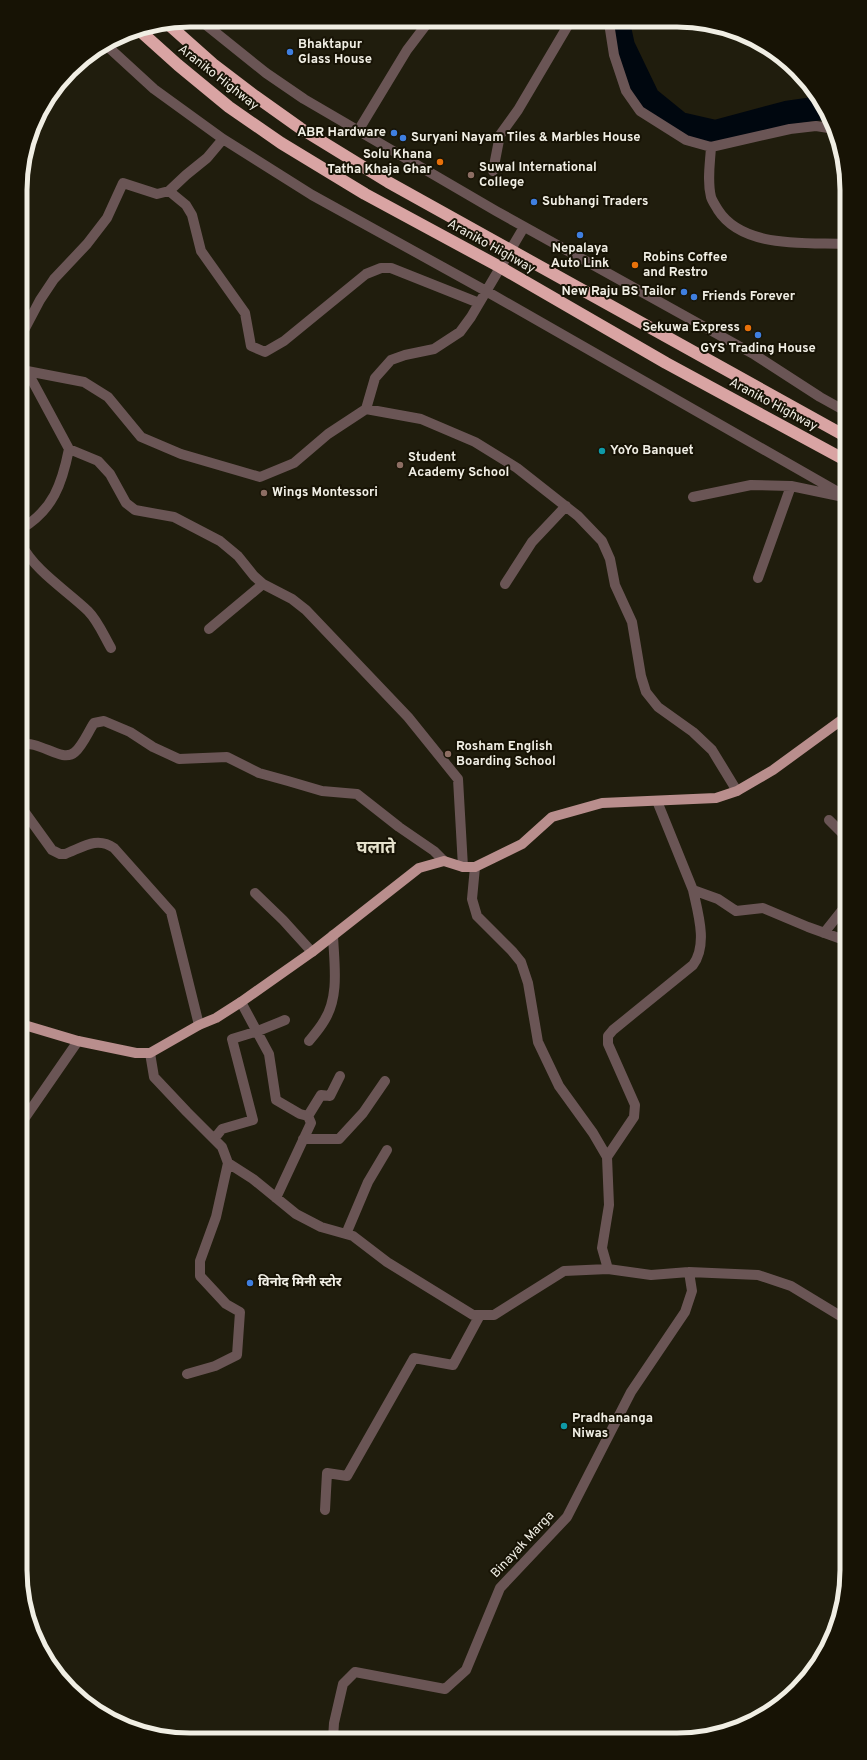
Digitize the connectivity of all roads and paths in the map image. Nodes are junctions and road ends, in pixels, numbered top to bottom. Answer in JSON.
{"nodes":[{"id":1,"x":209,"y":27,"type":"edge"},
{"id":2,"x":425,"y":27,"type":"edge"},
{"id":3,"x":567,"y":27,"type":"edge"},
{"id":4,"x":610,"y":27,"type":"edge"},
{"id":5,"x":172,"y":28,"type":"edge"},
{"id":6,"x":144,"y":34,"type":"edge"},
{"id":7,"x":110,"y":48,"type":"edge"},
{"id":8,"x":828,"y":128,"type":"edge"},
{"id":9,"x":358,"y":131,"type":"junction"},
{"id":10,"x":222,"y":139,"type":"junction"},
{"id":11,"x":711,"y":147,"type":"junction"},
{"id":12,"x":493,"y":171,"type":"dead end"},
{"id":13,"x":169,"y":191,"type":"junction"},
{"id":14,"x":524,"y":227,"type":"junction"},
{"id":15,"x":840,"y":244,"type":"edge"},
{"id":16,"x":509,"y":250,"type":"junction"},
{"id":17,"x":500,"y":266,"type":"junction"},
{"id":18,"x":486,"y":291,"type":"junction"},
{"id":19,"x":479,"y":303,"type":"junction"},
{"id":20,"x":27,"y":325,"type":"edge"},
{"id":21,"x":27,"y":369,"type":"edge"},
{"id":22,"x":27,"y":373,"type":"edge"},
{"id":23,"x":840,"y":408,"type":"edge"},
{"id":24,"x":366,"y":409,"type":"junction"},
{"id":25,"x":840,"y":432,"type":"edge"},
{"id":26,"x":69,"y":449,"type":"junction"},
{"id":27,"x":840,"y":457,"type":"edge"},
{"id":28,"x":791,"y":486,"type":"junction"},
{"id":29,"x":840,"y":493,"type":"edge"},
{"id":30,"x":840,"y":496,"type":"edge"},
{"id":31,"x":692,"y":497,"type":"dead end"},
{"id":32,"x":566,"y":506,"type":"junction"},
{"id":33,"x":27,"y":526,"type":"edge"},
{"id":34,"x":27,"y":555,"type":"edge"},
{"id":35,"x":758,"y":578,"type":"dead end"},
{"id":36,"x":263,"y":584,"type":"junction"},
{"id":37,"x":505,"y":584,"type":"dead end"},
{"id":38,"x":209,"y":629,"type":"dead end"},
{"id":39,"x":112,"y":648,"type":"dead end"},
{"id":40,"x":840,"y":721,"type":"edge"},
{"id":41,"x":27,"y":745,"type":"edge"},
{"id":42,"x":737,"y":791,"type":"junction"},
{"id":43,"x":657,"y":801,"type":"junction"},
{"id":44,"x":27,"y":815,"type":"edge"},
{"id":45,"x":829,"y":820,"type":"dead end"},
{"id":46,"x":840,"y":831,"type":"edge"},
{"id":47,"x":444,"y":861,"type":"junction"},
{"id":48,"x":464,"y":867,"type":"junction"},
{"id":49,"x":475,"y":867,"type":"junction"},
{"id":50,"x":693,"y":890,"type":"junction"},
{"id":51,"x":255,"y":893,"type":"dead end"},
{"id":52,"x":840,"y":913,"type":"edge"},
{"id":53,"x":824,"y":933,"type":"junction"},
{"id":54,"x":333,"y":935,"type":"junction"},
{"id":55,"x":840,"y":939,"type":"edge"},
{"id":56,"x":312,"y":952,"type":"junction"},
{"id":57,"x":241,"y":1002,"type":"junction"},
{"id":58,"x":285,"y":1020,"type":"dead end"},
{"id":59,"x":199,"y":1025,"type":"junction"},
{"id":60,"x":27,"y":1026,"type":"edge"},
{"id":61,"x":258,"y":1031,"type":"junction"},
{"id":62,"x":78,"y":1041,"type":"junction"},
{"id":63,"x":309,"y":1041,"type":"dead end"},
{"id":64,"x":150,"y":1053,"type":"junction"},
{"id":65,"x":340,"y":1076,"type":"dead end"},
{"id":66,"x":385,"y":1081,"type":"dead end"},
{"id":67,"x":27,"y":1115,"type":"edge"},
{"id":68,"x":308,"y":1116,"type":"junction"},
{"id":69,"x":214,"y":1139,"type":"junction"},
{"id":70,"x":303,"y":1139,"type":"junction"},
{"id":71,"x":387,"y":1150,"type":"dead end"},
{"id":72,"x":607,"y":1157,"type":"junction"},
{"id":73,"x":228,"y":1163,"type":"junction"},
{"id":74,"x":276,"y":1198,"type":"junction"},
{"id":75,"x":346,"y":1234,"type":"junction"},
{"id":76,"x":608,"y":1269,"type":"junction"},
{"id":77,"x":689,"y":1272,"type":"junction"},
{"id":78,"x":480,"y":1315,"type":"junction"},
{"id":79,"x":840,"y":1316,"type":"edge"},
{"id":80,"x":187,"y":1374,"type":"dead end"},
{"id":81,"x":325,"y":1510,"type":"dead end"},
{"id":82,"x":333,"y":1733,"type":"edge"}],
"edges":[{"from":1,"to":9,"type":"street"},
{"from":2,"to":9,"type":"street"},
{"from":3,"to":12,"type":"street"},
{"from":4,"to":11,"type":"street"},
{"from":5,"to":16,"type":"highway","name":"Araniko Highway"},
{"from":6,"to":17,"type":"highway","name":"Araniko Highway"},
{"from":7,"to":10,"type":"street"},
{"from":8,"to":11,"type":"street"},
{"from":9,"to":14,"type":"street"},
{"from":10,"to":13,"type":"street"},
{"from":10,"to":18,"type":"street"},
{"from":11,"to":15,"type":"street"},
{"from":13,"to":19,"type":"street"},
{"from":13,"to":20,"type":"street"},
{"from":14,"to":16,"type":"street"},
{"from":14,"to":23,"type":"street"},
{"from":16,"to":17,"type":"street"},
{"from":16,"to":25,"type":"highway","name":"Araniko Highway"},
{"from":17,"to":18,"type":"street"},
{"from":17,"to":27,"type":"highway","name":"Araniko Highway"},
{"from":18,"to":19,"type":"street"},
{"from":18,"to":29,"type":"street"},
{"from":19,"to":24,"type":"street"},
{"from":21,"to":24,"type":"street"},
{"from":22,"to":26,"type":"street"},
{"from":24,"to":32,"type":"street"},
{"from":26,"to":33,"type":"street"},
{"from":26,"to":36,"type":"street"},
{"from":28,"to":30,"type":"street"},
{"from":28,"to":31,"type":"street"},
{"from":28,"to":35,"type":"street"},
{"from":32,"to":37,"type":"street"},
{"from":32,"to":42,"type":"street"},
{"from":34,"to":39,"type":"street"},
{"from":36,"to":38,"type":"street"},
{"from":36,"to":48,"type":"street"},
{"from":40,"to":42,"type":"main road"},
{"from":41,"to":47,"type":"street"},
{"from":42,"to":43,"type":"main road"},
{"from":43,"to":49,"type":"main road"},
{"from":43,"to":50,"type":"street"},
{"from":44,"to":59,"type":"street"},
{"from":45,"to":46,"type":"street"},
{"from":47,"to":48,"type":"main road"},
{"from":47,"to":54,"type":"main road"},
{"from":48,"to":49,"type":"main road"},
{"from":49,"to":72,"type":"street"},
{"from":50,"to":53,"type":"street"},
{"from":50,"to":72,"type":"street"},
{"from":51,"to":56,"type":"street"},
{"from":52,"to":53,"type":"street"},
{"from":53,"to":55,"type":"street"},
{"from":54,"to":56,"type":"main road"},
{"from":54,"to":63,"type":"street"},
{"from":56,"to":57,"type":"main road"},
{"from":57,"to":59,"type":"main road"},
{"from":57,"to":61,"type":"street"},
{"from":58,"to":61,"type":"street"},
{"from":59,"to":64,"type":"main road"},
{"from":60,"to":62,"type":"main road"},
{"from":61,"to":68,"type":"street"},
{"from":61,"to":69,"type":"street"},
{"from":62,"to":64,"type":"main road"},
{"from":62,"to":67,"type":"street"},
{"from":64,"to":69,"type":"street"},
{"from":65,"to":68,"type":"street"},
{"from":66,"to":70,"type":"street"},
{"from":68,"to":70,"type":"street"},
{"from":69,"to":73,"type":"street"},
{"from":70,"to":74,"type":"street"},
{"from":71,"to":75,"type":"street"},
{"from":72,"to":76,"type":"street"},
{"from":73,"to":74,"type":"street"},
{"from":73,"to":80,"type":"street"},
{"from":74,"to":75,"type":"street"},
{"from":75,"to":78,"type":"street"},
{"from":76,"to":77,"type":"street"},
{"from":76,"to":78,"type":"street"},
{"from":77,"to":79,"type":"street"},
{"from":77,"to":82,"type":"street","name":"Binayak Marga"},
{"from":78,"to":81,"type":"street"}]}
